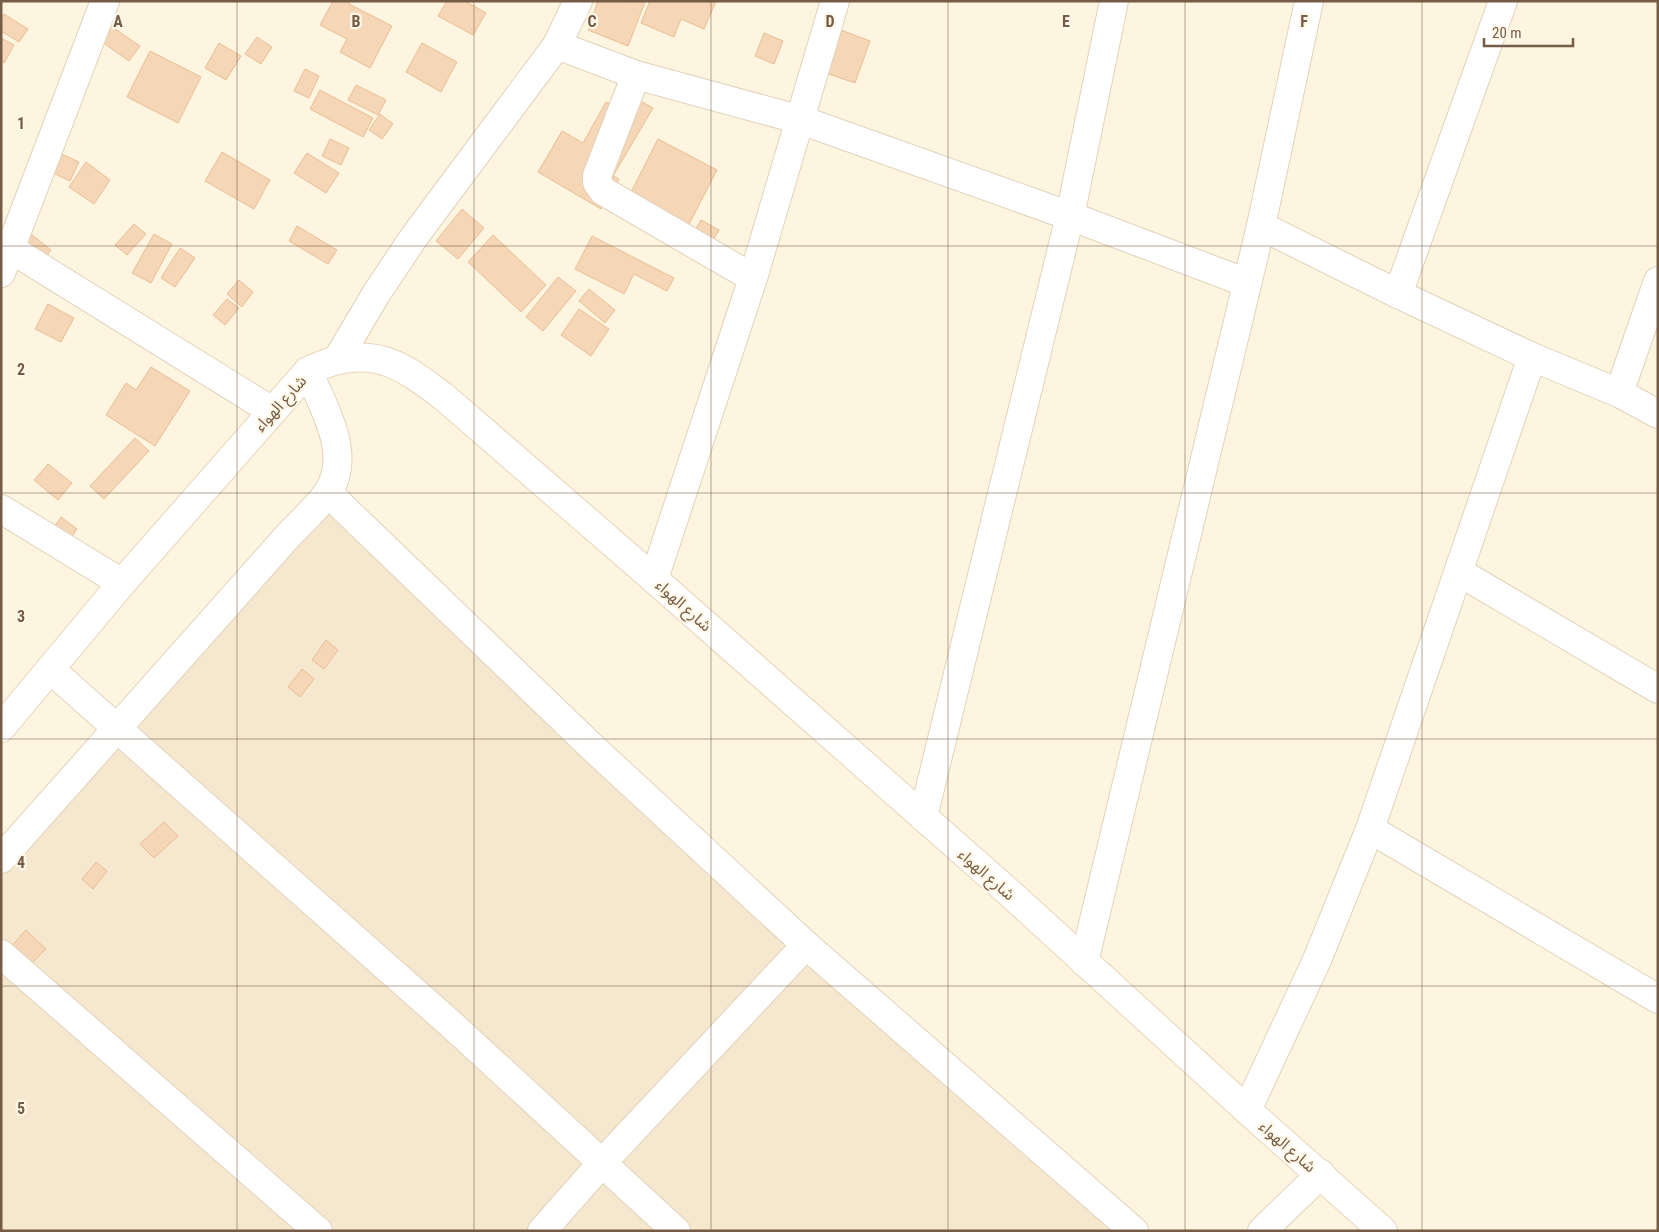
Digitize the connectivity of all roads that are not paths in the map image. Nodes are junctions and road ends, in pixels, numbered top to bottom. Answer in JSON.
{"nodes":[{"id":1,"x":105,"y":1,"type":"edge"},
{"id":2,"x":836,"y":1,"type":"edge"},
{"id":3,"x":1114,"y":1,"type":"edge"},
{"id":4,"x":1309,"y":1,"type":"edge"},
{"id":5,"x":1503,"y":1,"type":"edge"},
{"id":6,"x":570,"y":4,"type":"edge"},
{"id":7,"x":557,"y":45,"type":"junction"},
{"id":8,"x":636,"y":75,"type":"junction"},
{"id":9,"x":801,"y":120,"type":"junction"},
{"id":10,"x":1070,"y":216,"type":"junction"},
{"id":11,"x":1261,"y":226,"type":"junction"},
{"id":12,"x":5,"y":255,"type":"edge"},
{"id":13,"x":753,"y":278,"type":"junction"},
{"id":14,"x":1658,"y":281,"type":"edge"},
{"id":15,"x":1247,"y":283,"type":"junction"},
{"id":16,"x":1398,"y":294,"type":"junction"},
{"id":17,"x":1532,"y":357,"type":"junction"},
{"id":18,"x":337,"y":360,"type":"junction"},
{"id":19,"x":308,"y":371,"type":"junction"},
{"id":20,"x":1619,"y":393,"type":"junction"},
{"id":21,"x":272,"y":411,"type":"junction"},
{"id":22,"x":1658,"y":414,"type":"edge"},
{"id":23,"x":328,"y":492,"type":"junction"},
{"id":24,"x":1,"y":509,"type":"edge"},
{"id":25,"x":1459,"y":572,"type":"junction"},
{"id":26,"x":654,"y":579,"type":"junction"},
{"id":27,"x":122,"y":583,"type":"junction"},
{"id":28,"x":50,"y":669,"type":"junction"},
{"id":29,"x":1658,"y":689,"type":"edge"},
{"id":30,"x":1,"y":728,"type":"edge"},
{"id":31,"x":117,"y":728,"type":"junction"},
{"id":32,"x":923,"y":817,"type":"junction"},
{"id":33,"x":1370,"y":829,"type":"junction"},
{"id":34,"x":1,"y":859,"type":"edge"},
{"id":35,"x":806,"y":944,"type":"junction"},
{"id":36,"x":1,"y":954,"type":"edge"},
{"id":37,"x":1084,"y":962,"type":"junction"},
{"id":38,"x":1658,"y":999,"type":"edge"},
{"id":39,"x":1247,"y":1110,"type":"junction"},
{"id":40,"x":602,"y":1163,"type":"junction"},
{"id":41,"x":1320,"y":1174,"type":"junction"},
{"id":42,"x":318,"y":1231,"type":"edge"},
{"id":43,"x":542,"y":1231,"type":"edge"},
{"id":44,"x":676,"y":1231,"type":"edge"},
{"id":45,"x":1134,"y":1231,"type":"edge"},
{"id":46,"x":1262,"y":1231,"type":"edge"},
{"id":47,"x":1383,"y":1231,"type":"edge"}],
"edges":[{"from":1,"to":12,"type":"street"},
{"from":2,"to":9,"type":"street"},
{"from":3,"to":10,"type":"street"},
{"from":4,"to":11,"type":"street"},
{"from":5,"to":16,"type":"street"},
{"from":6,"to":7,"type":"street"},
{"from":7,"to":8,"type":"street"},
{"from":7,"to":18,"type":"street"},
{"from":8,"to":9,"type":"street"},
{"from":8,"to":13,"type":"street"},
{"from":9,"to":10,"type":"street"},
{"from":9,"to":13,"type":"street"},
{"from":10,"to":15,"type":"street"},
{"from":10,"to":32,"type":"street"},
{"from":11,"to":15,"type":"street"},
{"from":11,"to":16,"type":"street"},
{"from":12,"to":21,"type":"street"},
{"from":13,"to":26,"type":"street"},
{"from":14,"to":20,"type":"street"},
{"from":15,"to":37,"type":"street"},
{"from":16,"to":17,"type":"street"},
{"from":17,"to":20,"type":"street"},
{"from":17,"to":25,"type":"street"},
{"from":18,"to":19,"type":"street","name":"شارع الهواء"},
{"from":18,"to":26,"type":"street","name":"شارع الهواء"},
{"from":19,"to":21,"type":"street","name":"شارع الهواء"},
{"from":19,"to":23,"type":"street"},
{"from":20,"to":22,"type":"street"},
{"from":21,"to":27,"type":"street","name":"شارع الهواء"},
{"from":23,"to":31,"type":"street"},
{"from":23,"to":35,"type":"street"},
{"from":24,"to":27,"type":"street"},
{"from":25,"to":29,"type":"street"},
{"from":25,"to":33,"type":"street"},
{"from":26,"to":32,"type":"street","name":"شارع الهواء"},
{"from":27,"to":28,"type":"street","name":"شارع الهواء"},
{"from":28,"to":30,"type":"street","name":"شارع الهواء"},
{"from":28,"to":31,"type":"street"},
{"from":31,"to":34,"type":"street"},
{"from":31,"to":40,"type":"street"},
{"from":32,"to":37,"type":"street","name":"شارع الهواء"},
{"from":33,"to":38,"type":"street"},
{"from":33,"to":39,"type":"street"},
{"from":35,"to":40,"type":"street"},
{"from":35,"to":45,"type":"street"},
{"from":36,"to":42,"type":"street"},
{"from":37,"to":39,"type":"street","name":"شارع الهواء"},
{"from":39,"to":41,"type":"street","name":"شارع الهواء"},
{"from":40,"to":43,"type":"street"},
{"from":40,"to":44,"type":"street"},
{"from":41,"to":46,"type":"street"},
{"from":41,"to":47,"type":"street","name":"شارع الهواء"}]}
